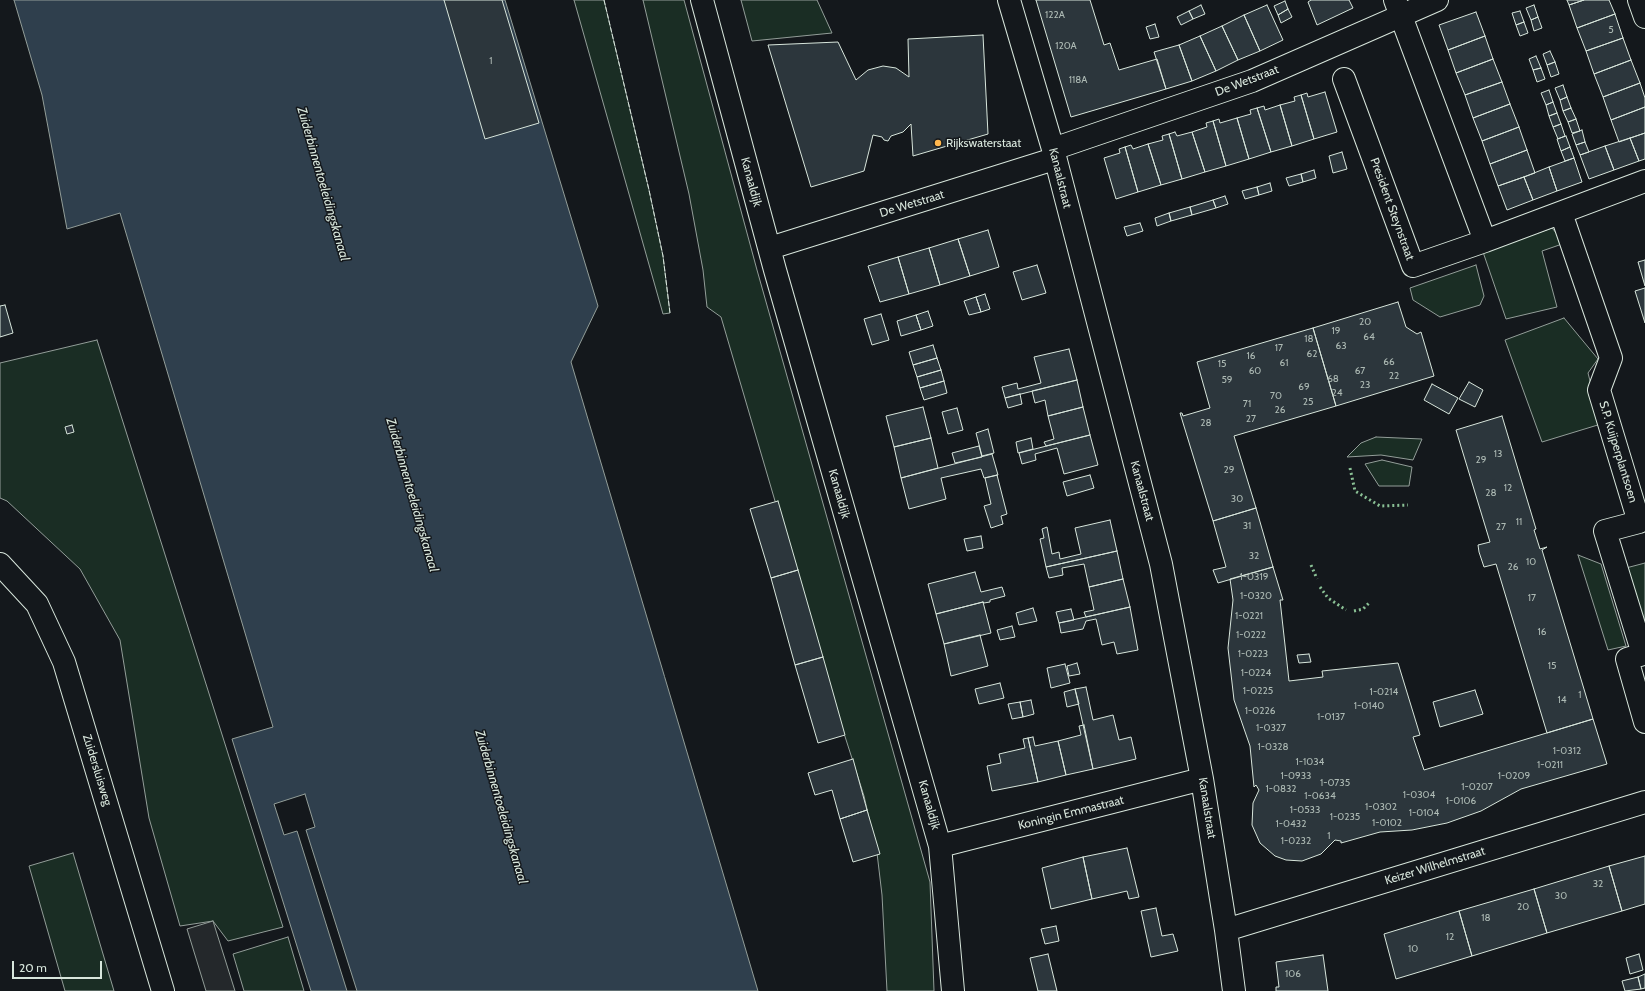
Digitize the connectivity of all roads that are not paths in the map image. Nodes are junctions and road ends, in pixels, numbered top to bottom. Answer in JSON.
{"nodes":[{"id":1,"x":702,"y":0,"type":"edge"},
{"id":2,"x":1010,"y":0,"type":"edge"},
{"id":3,"x":1437,"y":0,"type":"edge"},
{"id":4,"x":1639,"y":0,"type":"edge"},
{"id":5,"x":1398,"y":8,"type":"edge"},
{"id":6,"x":1645,"y":17,"type":"edge"},
{"id":7,"x":1344,"y":79,"type":"dead end"},
{"id":8,"x":1053,"y":154,"type":"junction"},
{"id":9,"x":1645,"y":181,"type":"edge"},
{"id":10,"x":1560,"y":213,"type":"junction"},
{"id":11,"x":1485,"y":240,"type":"junction"},
{"id":12,"x":770,"y":248,"type":"junction"},
{"id":13,"x":0,"y":564,"type":"edge"},
{"id":14,"x":1645,"y":722,"type":"edge"},
{"id":15,"x":1202,"y":779,"type":"junction"},
{"id":16,"x":1645,"y":802,"type":"edge"},
{"id":17,"x":940,"y":846,"type":"junction"},
{"id":18,"x":1226,"y":930,"type":"junction"},
{"id":19,"x":163,"y":991,"type":"edge"},
{"id":20,"x":953,"y":991,"type":"edge"},
{"id":21,"x":1234,"y":991,"type":"edge"}],
"edges":[{"from":1,"to":12,"type":"street","name":"Kanaaldijk"},
{"from":2,"to":8,"type":"street","name":"Kanaalstraat"},
{"from":3,"to":5,"type":"street","name":"De Wetstraat"},
{"from":4,"to":6,"type":"street"},
{"from":5,"to":8,"type":"street","name":"De Wetstraat"},
{"from":5,"to":11,"type":"street"},
{"from":7,"to":11,"type":"street","name":"President Steynstraat"},
{"from":8,"to":12,"type":"street","name":"De Wetstraat"},
{"from":8,"to":15,"type":"street","name":"Kanaalstraat"},
{"from":9,"to":10,"type":"street"},
{"from":10,"to":11,"type":"street","name":"President Steynstraat"},
{"from":10,"to":14,"type":"street","name":"S.P. Kuijperplantsoen"},
{"from":12,"to":17,"type":"street","name":"Kanaaldijk"},
{"from":13,"to":19,"type":"street","name":"Zuidersluisweg"},
{"from":15,"to":17,"type":"street","name":"Koningin Emmastraat"},
{"from":15,"to":18,"type":"street","name":"Kanaalstraat"},
{"from":16,"to":18,"type":"street","name":"Keizer Wilhelmstraat"},
{"from":17,"to":20,"type":"street","name":"Kanaaldijk"},
{"from":18,"to":21,"type":"street","name":"Kanaalstraat"}]}
